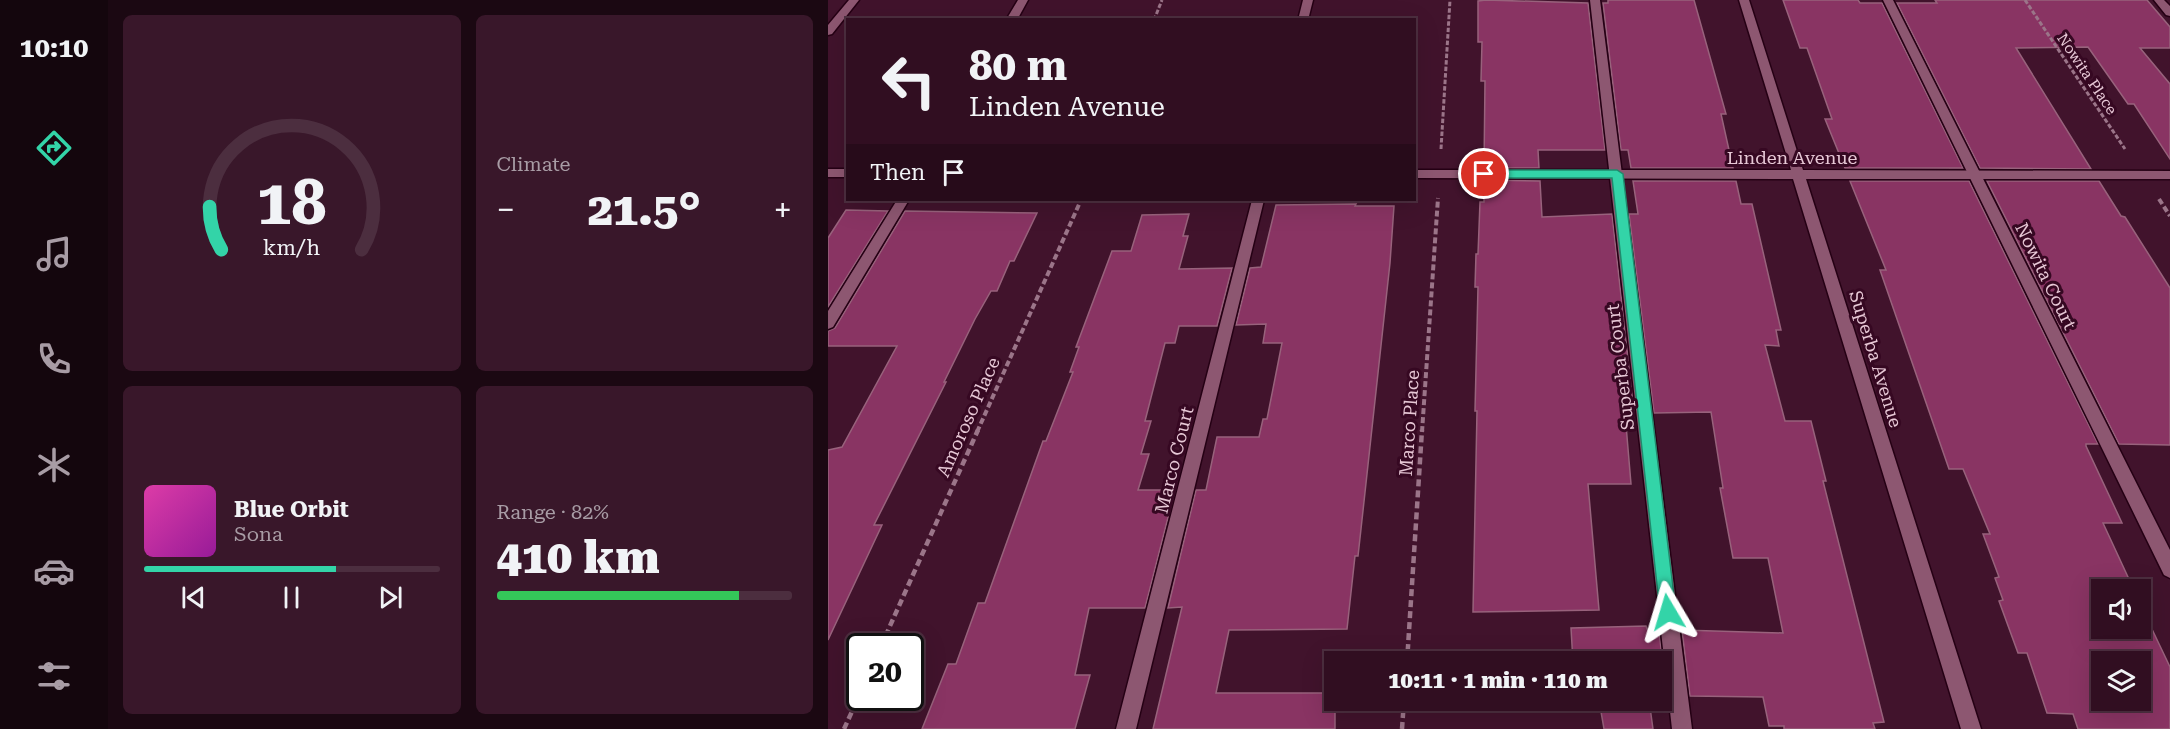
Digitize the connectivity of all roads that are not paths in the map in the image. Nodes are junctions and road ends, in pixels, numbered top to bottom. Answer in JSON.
{"nodes":[{"id":1,"x":854,"y":0,"type":"edge"},
{"id":2,"x":1023,"y":0,"type":"edge"},
{"id":3,"x":1308,"y":0,"type":"edge"},
{"id":4,"x":1595,"y":0,"type":"edge"},
{"id":5,"x":1744,"y":0,"type":"edge"},
{"id":6,"x":1888,"y":0,"type":"edge"},
{"id":7,"x":2158,"y":0,"type":"edge"},
{"id":8,"x":2170,"y":13,"type":"edge"},
{"id":9,"x":1012,"y":18,"type":"edge"},
{"id":10,"x":1304,"y":18,"type":"edge"},
{"id":11,"x":828,"y":32,"type":"edge"},
{"id":12,"x":828,"y":173,"type":"edge"},
{"id":13,"x":846,"y":173,"type":"edge"},
{"id":14,"x":1416,"y":174,"type":"edge"},
{"id":15,"x":1617,"y":174,"type":"junction"},
{"id":16,"x":1799,"y":175,"type":"junction"},
{"id":17,"x":1976,"y":175,"type":"junction"},
{"id":18,"x":2170,"y":175,"type":"edge"},
{"id":19,"x":902,"y":201,"type":"edge"},
{"id":20,"x":1258,"y":201,"type":"edge"},
{"id":21,"x":828,"y":323,"type":"edge"},
{"id":22,"x":2170,"y":569,"type":"edge"},
{"id":23,"x":1126,"y":729,"type":"edge"},
{"id":24,"x":1682,"y":729,"type":"edge"},
{"id":25,"x":1971,"y":729,"type":"edge"}],
"edges":[{"from":1,"to":11,"type":"street"},
{"from":2,"to":9,"type":"street"},
{"from":3,"to":10,"type":"street"},
{"from":4,"to":15,"type":"street","name":"Superba Court"},
{"from":5,"to":16,"type":"street","name":"Superba Avenue"},
{"from":6,"to":17,"type":"street","name":"Nowita Court"},
{"from":7,"to":8,"type":"street"},
{"from":12,"to":13,"type":"street"},
{"from":14,"to":15,"type":"street","name":"Linden Avenue"},
{"from":15,"to":16,"type":"street","name":"Linden Avenue"},
{"from":15,"to":24,"type":"street","name":"Superba Court"},
{"from":16,"to":17,"type":"street","name":"Linden Avenue"},
{"from":16,"to":25,"type":"street","name":"Superba Avenue"},
{"from":17,"to":18,"type":"street","name":"Linden Avenue"},
{"from":17,"to":22,"type":"street","name":"Nowita Court"},
{"from":19,"to":21,"type":"street"},
{"from":20,"to":23,"type":"street","name":"Marco Court"}]}
